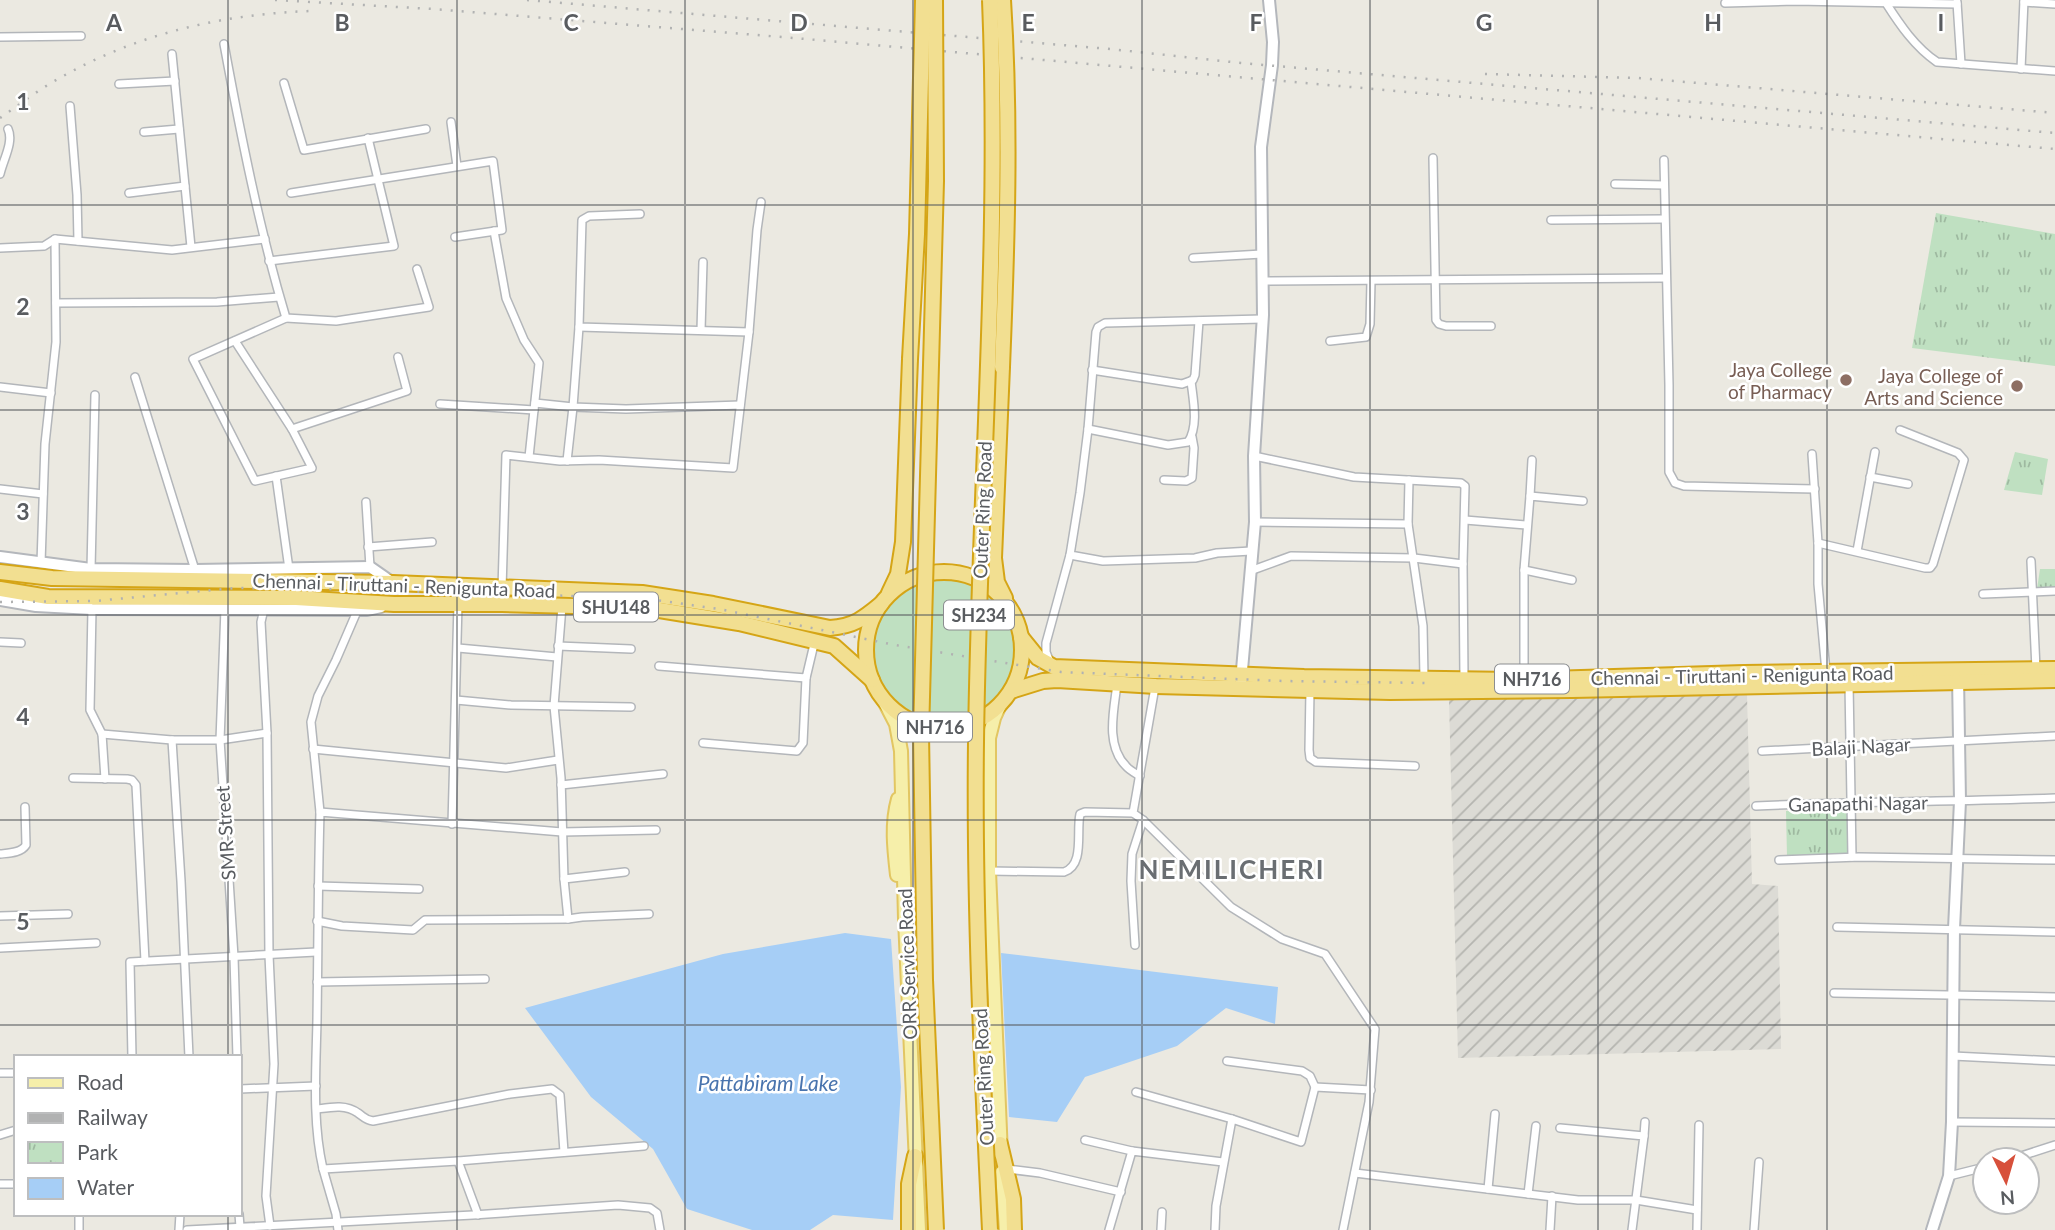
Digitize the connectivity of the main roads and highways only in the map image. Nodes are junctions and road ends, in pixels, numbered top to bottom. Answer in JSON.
{"nodes":[{"id":1,"x":923,"y":0,"type":"edge"},
{"id":2,"x":935,"y":0,"type":"edge"},
{"id":3,"x":990,"y":0,"type":"edge"},
{"id":4,"x":1003,"y":0,"type":"edge"},
{"id":5,"x":0,"y":572,"type":"edge"},
{"id":6,"x":0,"y":589,"type":"edge"},
{"id":7,"x":883,"y":602,"type":"junction"},
{"id":8,"x":1010,"y":609,"type":"junction"},
{"id":9,"x":1021,"y":637,"type":"junction"},
{"id":10,"x":2055,"y":669,"type":"edge"},
{"id":11,"x":1959,"y":677,"type":"junction"},
{"id":12,"x":872,"y":680,"type":"junction"},
{"id":13,"x":2055,"y":680,"type":"edge"},
{"id":14,"x":1241,"y":681,"type":"junction"},
{"id":15,"x":1011,"y":691,"type":"junction"},
{"id":16,"x":884,"y":701,"type":"junction"},
{"id":17,"x":1000,"y":705,"type":"junction"},
{"id":18,"x":1000,"y":1144,"type":"junction"},
{"id":19,"x":915,"y":1156,"type":"junction"},
{"id":20,"x":909,"y":1230,"type":"edge"},
{"id":21,"x":919,"y":1230,"type":"edge"},
{"id":22,"x":936,"y":1230,"type":"edge"},
{"id":23,"x":990,"y":1230,"type":"edge"},
{"id":24,"x":1006,"y":1230,"type":"edge"},
{"id":25,"x":1014,"y":1230,"type":"edge"}],
"edges":[{"from":1,"to":7,"type":"highway","bridge":true},
{"from":2,"to":22,"type":"highway","number":"SH234","bridge":true},
{"from":3,"to":23,"type":"highway","name":"Outer Ring Road","number":"SH234","bridge":true},
{"from":4,"to":8,"type":"highway","bridge":true},
{"from":5,"to":7,"type":"highway","name":"Chennai - Tiruttani - Renigunta Road","number":"SHU148"},
{"from":6,"to":12,"type":"highway","name":"Chennai - Tiruttani - Renigunta Road","number":"SHU148"},
{"from":7,"to":8,"type":"highway","name":"Chennai - Tiruttani - Renigunta Road","number":"NH716"},
{"from":7,"to":12,"type":"highway","name":"Chennai - Tiruttani - Renigunta Road","number":"NH716"},
{"from":8,"to":9,"type":"highway","name":"Chennai - Tiruttani - Renigunta Road","number":"NH716"},
{"from":9,"to":14,"type":"highway","name":"Chennai - Tiruttani - Renigunta Road","number":"NH716"},
{"from":9,"to":15,"type":"highway","name":"Chennai - Tiruttani - Renigunta Road","number":"NH716"},
{"from":10,"to":11,"type":"highway","name":"Chennai - Tiruttani - Renigunta Road","number":"NH716"},
{"from":11,"to":13,"type":"highway","name":"Chennai - Tiruttani - Renigunta Road","number":"NH716"},
{"from":11,"to":14,"type":"highway","name":"Chennai - Tiruttani - Renigunta Road","number":"NH716"},
{"from":11,"to":14,"type":"highway","name":"Chennai - Tiruttani - Renigunta Road","number":"NH716"},
{"from":12,"to":16,"type":"highway","name":"Chennai - Tiruttani - Renigunta Road","number":"NH716"},
{"from":14,"to":15,"type":"highway","name":"Chennai - Tiruttani - Renigunta Road","number":"NH716"},
{"from":15,"to":17,"type":"highway","name":"Chennai - Tiruttani - Renigunta Road","number":"NH716"},
{"from":16,"to":17,"type":"highway","name":"Chennai - Tiruttani - Renigunta Road","number":"NH716"},
{"from":16,"to":19,"type":"main road","name":"ORR Service Road"},
{"from":17,"to":18,"type":"main road"},
{"from":18,"to":24,"type":"main road"},
{"from":18,"to":25,"type":"highway"},
{"from":19,"to":20,"type":"highway"},
{"from":19,"to":21,"type":"main road","name":"ORR Service Road"}]}
